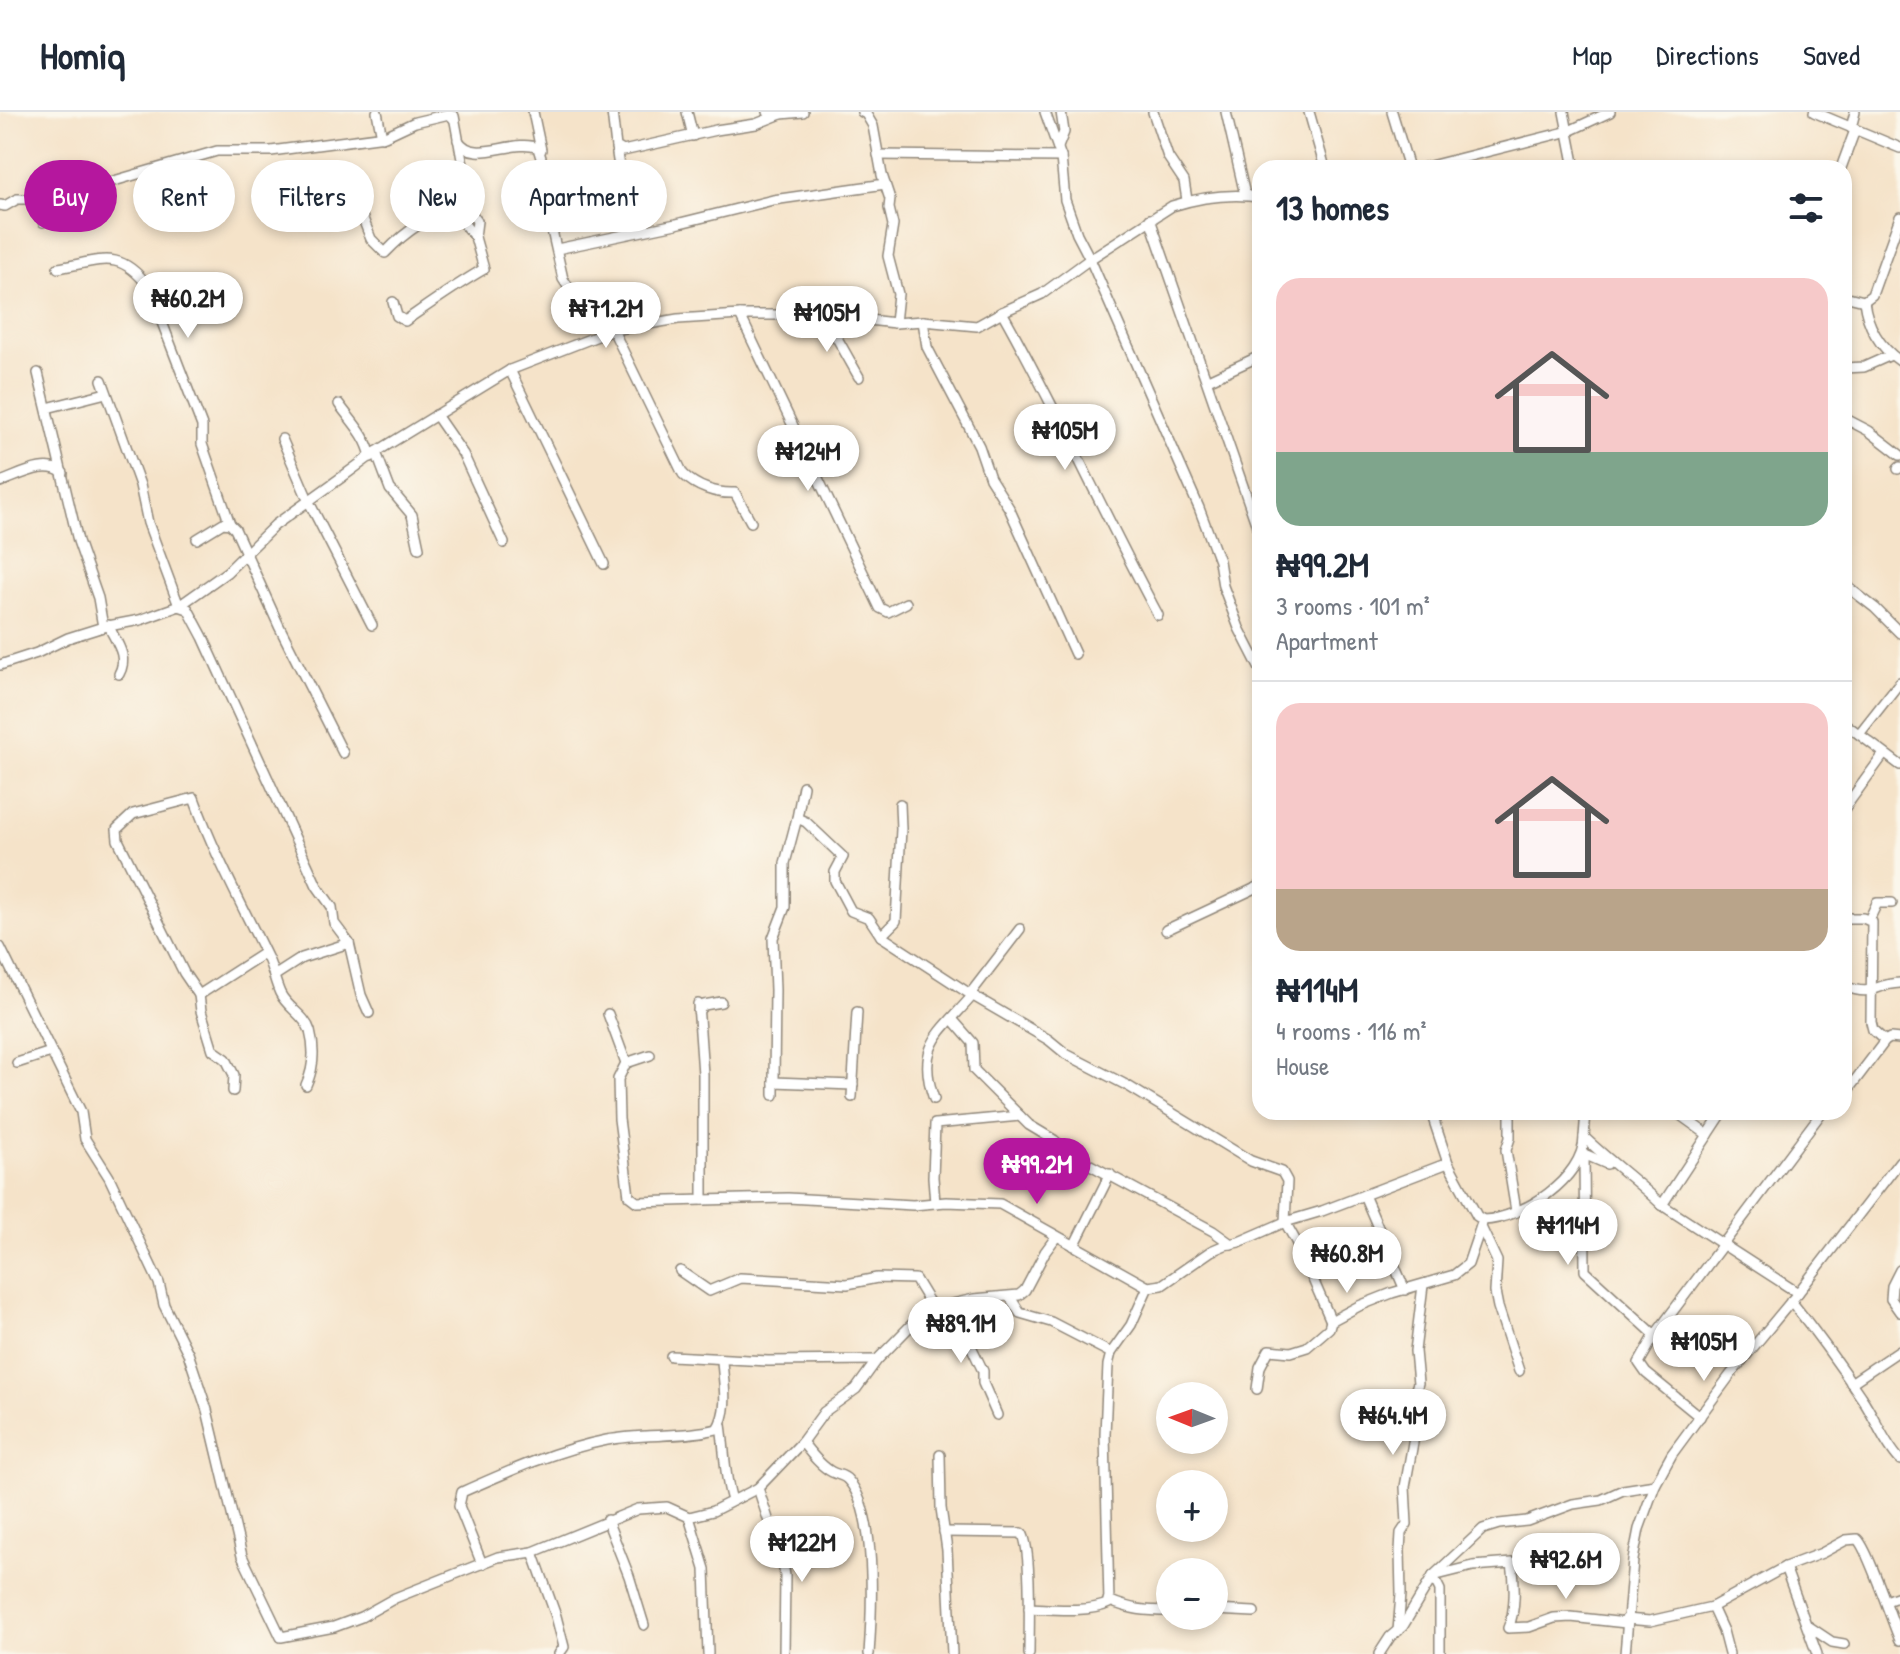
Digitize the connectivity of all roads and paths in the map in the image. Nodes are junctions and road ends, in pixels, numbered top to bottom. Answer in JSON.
{"nodes":[{"id":1,"x":377,"y":112,"type":"edge"},
{"id":2,"x":533,"y":112,"type":"edge"},
{"id":3,"x":612,"y":112,"type":"edge"},
{"id":4,"x":687,"y":112,"type":"edge"},
{"id":5,"x":768,"y":112,"type":"edge"},
{"id":6,"x":803,"y":112,"type":"edge"},
{"id":7,"x":862,"y":112,"type":"edge"},
{"id":8,"x":1045,"y":112,"type":"edge"},
{"id":9,"x":1061,"y":112,"type":"edge"},
{"id":10,"x":1153,"y":112,"type":"edge"},
{"id":11,"x":1226,"y":112,"type":"edge"},
{"id":12,"x":1309,"y":112,"type":"edge"},
{"id":13,"x":1392,"y":112,"type":"edge"},
{"id":14,"x":1564,"y":112,"type":"edge"},
{"id":15,"x":1610,"y":112,"type":"edge"},
{"id":16,"x":1814,"y":112,"type":"edge"},
{"id":17,"x":1855,"y":112,"type":"edge"},
{"id":18,"x":781,"y":114,"type":"junction"},
{"id":19,"x":454,"y":116,"type":"edge"},
{"id":20,"x":1853,"y":129,"type":"junction"},
{"id":21,"x":1569,"y":131,"type":"junction"},
{"id":22,"x":693,"y":136,"type":"junction"},
{"id":23,"x":382,"y":137,"type":"junction"},
{"id":24,"x":458,"y":140,"type":"junction"},
{"id":25,"x":616,"y":147,"type":"junction"},
{"id":26,"x":1900,"y":148,"type":"edge"},
{"id":27,"x":1060,"y":152,"type":"junction"},
{"id":28,"x":541,"y":153,"type":"junction"},
{"id":29,"x":878,"y":155,"type":"junction"},
{"id":30,"x":1323,"y":160,"type":"edge"},
{"id":31,"x":1407,"y":160,"type":"edge"},
{"id":32,"x":1454,"y":160,"type":"edge"},
{"id":33,"x":1574,"y":160,"type":"edge"},
{"id":34,"x":1843,"y":160,"type":"edge"},
{"id":35,"x":117,"y":180,"type":"edge"},
{"id":36,"x":885,"y":184,"type":"junction"},
{"id":37,"x":1245,"y":195,"type":"junction"},
{"id":38,"x":1252,"y":196,"type":"edge"},
{"id":39,"x":24,"y":199,"type":"edge"},
{"id":40,"x":1187,"y":200,"type":"junction"},
{"id":41,"x":0,"y":205,"type":"edge"},
{"id":42,"x":1900,"y":217,"type":"edge"},
{"id":43,"x":1150,"y":219,"type":"junction"},
{"id":44,"x":368,"y":232,"type":"edge"},
{"id":45,"x":629,"y":233,"type":"junction"},
{"id":46,"x":475,"y":237,"type":"junction"},
{"id":47,"x":557,"y":249,"type":"junction"},
{"id":48,"x":1090,"y":259,"type":"junction"},
{"id":49,"x":58,"y":268,"type":"dead end"},
{"id":50,"x":1852,"y":298,"type":"edge"},
{"id":51,"x":1864,"y":301,"type":"junction"},
{"id":52,"x":393,"y":302,"type":"dead end"},
{"id":53,"x":1002,"y":312,"type":"junction"},
{"id":54,"x":740,"y":315,"type":"junction"},
{"id":55,"x":824,"y":315,"type":"junction"},
{"id":56,"x":923,"y":321,"type":"junction"},
{"id":57,"x":895,"y":323,"type":"junction"},
{"id":58,"x":613,"y":330,"type":"junction"},
{"id":59,"x":601,"y":335,"type":"junction"},
{"id":60,"x":1896,"y":358,"type":"edge"},
{"id":61,"x":1252,"y":360,"type":"edge"},
{"id":62,"x":1852,"y":368,"type":"edge"},
{"id":63,"x":510,"y":370,"type":"junction"},
{"id":64,"x":38,"y":373,"type":"dead end"},
{"id":65,"x":859,"y":377,"type":"dead end"},
{"id":66,"x":102,"y":380,"type":"dead end"},
{"id":67,"x":1208,"y":380,"type":"junction"},
{"id":68,"x":106,"y":393,"type":"junction"},
{"id":69,"x":339,"y":404,"type":"dead end"},
{"id":70,"x":47,"y":408,"type":"junction"},
{"id":71,"x":436,"y":415,"type":"junction"},
{"id":72,"x":1852,"y":422,"type":"edge"},
{"id":73,"x":282,"y":439,"type":"dead end"},
{"id":74,"x":374,"y":454,"type":"junction"},
{"id":75,"x":1900,"y":455,"type":"edge"},
{"id":76,"x":63,"y":473,"type":"junction"},
{"id":77,"x":0,"y":482,"type":"edge"},
{"id":78,"x":309,"y":502,"type":"junction"},
{"id":79,"x":1252,"y":511,"type":"edge"},
{"id":80,"x":751,"y":522,"type":"dead end"},
{"id":81,"x":230,"y":524,"type":"junction"},
{"id":82,"x":197,"y":539,"type":"dead end"},
{"id":83,"x":504,"y":543,"type":"dead end"},
{"id":84,"x":419,"y":548,"type":"dead end"},
{"id":85,"x":246,"y":554,"type":"junction"},
{"id":86,"x":604,"y":564,"type":"dead end"},
{"id":87,"x":1852,"y":590,"type":"edge"},
{"id":88,"x":906,"y":603,"type":"dead end"},
{"id":89,"x":179,"y":606,"type":"junction"},
{"id":90,"x":1158,"y":615,"type":"dead end"},
{"id":91,"x":372,"y":625,"type":"dead end"},
{"id":92,"x":105,"y":626,"type":"junction"},
{"id":93,"x":1900,"y":633,"type":"edge"},
{"id":94,"x":1252,"y":653,"type":"edge"},
{"id":95,"x":1075,"y":654,"type":"dead end"},
{"id":96,"x":0,"y":665,"type":"edge"},
{"id":97,"x":119,"y":674,"type":"dead end"},
{"id":98,"x":1900,"y":682,"type":"edge"},
{"id":99,"x":1852,"y":729,"type":"edge"},
{"id":100,"x":1859,"y":734,"type":"junction"},
{"id":101,"x":343,"y":753,"type":"dead end"},
{"id":102,"x":1884,"y":754,"type":"junction"},
{"id":103,"x":1900,"y":765,"type":"edge"},
{"id":104,"x":803,"y":786,"type":"dead end"},
{"id":105,"x":1852,"y":798,"type":"edge"},
{"id":106,"x":900,"y":804,"type":"dead end"},
{"id":107,"x":797,"y":818,"type":"junction"},
{"id":108,"x":1252,"y":890,"type":"edge"},
{"id":109,"x":1892,"y":903,"type":"dead end"},
{"id":110,"x":1852,"y":919,"type":"edge"},
{"id":111,"x":1869,"y":920,"type":"junction"},
{"id":112,"x":1020,"y":929,"type":"dead end"},
{"id":113,"x":1166,"y":930,"type":"dead end"},
{"id":114,"x":881,"y":936,"type":"junction"},
{"id":115,"x":349,"y":943,"type":"junction"},
{"id":116,"x":0,"y":947,"type":"edge"},
{"id":117,"x":264,"y":953,"type":"junction"},
{"id":118,"x":274,"y":976,"type":"junction"},
{"id":119,"x":1900,"y":983,"type":"edge"},
{"id":120,"x":1852,"y":989,"type":"edge"},
{"id":121,"x":1871,"y":991,"type":"junction"},
{"id":122,"x":972,"y":994,"type":"junction"},
{"id":123,"x":199,"y":995,"type":"junction"},
{"id":124,"x":721,"y":1002,"type":"dead end"},
{"id":125,"x":857,"y":1012,"type":"dead end"},
{"id":126,"x":369,"y":1013,"type":"dead end"},
{"id":127,"x":608,"y":1014,"type":"dead end"},
{"id":128,"x":952,"y":1019,"type":"junction"},
{"id":129,"x":1900,"y":1039,"type":"edge"},
{"id":130,"x":1885,"y":1041,"type":"junction"},
{"id":131,"x":51,"y":1052,"type":"junction"},
{"id":132,"x":650,"y":1055,"type":"dead end"},
{"id":133,"x":17,"y":1063,"type":"dead end"},
{"id":134,"x":626,"y":1063,"type":"junction"},
{"id":135,"x":774,"y":1082,"type":"junction"},
{"id":136,"x":1852,"y":1084,"type":"edge"},
{"id":137,"x":306,"y":1085,"type":"dead end"},
{"id":138,"x":853,"y":1085,"type":"junction"},
{"id":139,"x":233,"y":1091,"type":"dead end"},
{"id":140,"x":774,"y":1095,"type":"dead end"},
{"id":141,"x":852,"y":1097,"type":"dead end"},
{"id":142,"x":934,"y":1099,"type":"dead end"},
{"id":143,"x":1020,"y":1116,"type":"junction"},
{"id":144,"x":1434,"y":1120,"type":"edge"},
{"id":145,"x":1510,"y":1120,"type":"edge"},
{"id":146,"x":1585,"y":1120,"type":"edge"},
{"id":147,"x":1687,"y":1120,"type":"edge"},
{"id":148,"x":1718,"y":1120,"type":"edge"},
{"id":149,"x":1816,"y":1120,"type":"edge"},
{"id":150,"x":1708,"y":1135,"type":"junction"},
{"id":151,"x":1584,"y":1137,"type":"junction"},
{"id":152,"x":1584,"y":1154,"type":"junction"},
{"id":153,"x":1900,"y":1161,"type":"edge"},
{"id":154,"x":1448,"y":1163,"type":"junction"},
{"id":155,"x":1614,"y":1166,"type":"junction"},
{"id":156,"x":1110,"y":1174,"type":"junction"},
{"id":157,"x":1364,"y":1195,"type":"junction"},
{"id":158,"x":703,"y":1200,"type":"junction"},
{"id":159,"x":935,"y":1203,"type":"junction"},
{"id":160,"x":1662,"y":1205,"type":"junction"},
{"id":161,"x":1516,"y":1211,"type":"junction"},
{"id":162,"x":1285,"y":1222,"type":"junction"},
{"id":163,"x":1482,"y":1223,"type":"junction"},
{"id":164,"x":1056,"y":1237,"type":"junction"},
{"id":165,"x":1723,"y":1243,"type":"junction"},
{"id":166,"x":1231,"y":1244,"type":"junction"},
{"id":167,"x":1074,"y":1246,"type":"junction"},
{"id":168,"x":1900,"y":1270,"type":"edge"},
{"id":169,"x":680,"y":1271,"type":"dead end"},
{"id":170,"x":1423,"y":1285,"type":"junction"},
{"id":171,"x":1148,"y":1287,"type":"junction"},
{"id":172,"x":1405,"y":1290,"type":"junction"},
{"id":173,"x":1010,"y":1297,"type":"junction"},
{"id":174,"x":1795,"y":1297,"type":"junction"},
{"id":175,"x":962,"y":1303,"type":"junction"},
{"id":176,"x":932,"y":1307,"type":"junction"},
{"id":177,"x":1900,"y":1312,"type":"edge"},
{"id":178,"x":1331,"y":1321,"type":"junction"},
{"id":179,"x":1655,"y":1335,"type":"junction"},
{"id":180,"x":1900,"y":1350,"type":"edge"},
{"id":181,"x":1111,"y":1353,"type":"junction"},
{"id":182,"x":671,"y":1356,"type":"dead end"},
{"id":183,"x":722,"y":1360,"type":"junction"},
{"id":184,"x":877,"y":1360,"type":"junction"},
{"id":185,"x":1519,"y":1371,"type":"dead end"},
{"id":186,"x":1851,"y":1383,"type":"junction"},
{"id":187,"x":1257,"y":1389,"type":"dead end"},
{"id":188,"x":997,"y":1415,"type":"dead end"},
{"id":189,"x":1700,"y":1417,"type":"junction"},
{"id":190,"x":721,"y":1424,"type":"junction"},
{"id":191,"x":802,"y":1442,"type":"junction"},
{"id":192,"x":940,"y":1455,"type":"dead end"},
{"id":193,"x":1900,"y":1460,"type":"edge"},
{"id":194,"x":1655,"y":1485,"type":"junction"},
{"id":195,"x":758,"y":1488,"type":"junction"},
{"id":196,"x":732,"y":1500,"type":"junction"},
{"id":197,"x":689,"y":1517,"type":"junction"},
{"id":198,"x":607,"y":1520,"type":"junction"},
{"id":199,"x":944,"y":1532,"type":"junction"},
{"id":200,"x":533,"y":1552,"type":"junction"},
{"id":201,"x":482,"y":1564,"type":"junction"},
{"id":202,"x":1785,"y":1567,"type":"junction"},
{"id":203,"x":1433,"y":1576,"type":"junction"},
{"id":204,"x":1900,"y":1596,"type":"edge"},
{"id":205,"x":1108,"y":1600,"type":"junction"},
{"id":206,"x":1886,"y":1601,"type":"junction"},
{"id":207,"x":1712,"y":1607,"type":"junction"},
{"id":208,"x":1029,"y":1608,"type":"junction"},
{"id":209,"x":1156,"y":1610,"type":"edge"},
{"id":210,"x":1228,"y":1611,"type":"edge"},
{"id":211,"x":1254,"y":1612,"type":"dead end"},
{"id":212,"x":1626,"y":1621,"type":"junction"},
{"id":213,"x":1805,"y":1623,"type":"junction"},
{"id":214,"x":644,"y":1625,"type":"dead end"},
{"id":215,"x":1398,"y":1631,"type":"junction"},
{"id":216,"x":1900,"y":1640,"type":"edge"},
{"id":217,"x":1844,"y":1644,"type":"dead end"},
{"id":218,"x":559,"y":1654,"type":"edge"},
{"id":219,"x":708,"y":1654,"type":"edge"},
{"id":220,"x":784,"y":1654,"type":"edge"},
{"id":221,"x":869,"y":1654,"type":"edge"},
{"id":222,"x":952,"y":1654,"type":"edge"},
{"id":223,"x":1029,"y":1654,"type":"edge"},
{"id":224,"x":1379,"y":1654,"type":"edge"},
{"id":225,"x":1440,"y":1654,"type":"edge"},
{"id":226,"x":1625,"y":1654,"type":"edge"},
{"id":227,"x":1729,"y":1654,"type":"edge"},
{"id":228,"x":1817,"y":1654,"type":"edge"}],
"edges":[{"from":1,"to":23,"type":"street"},
{"from":2,"to":28,"type":"street"},
{"from":3,"to":25,"type":"street"},
{"from":4,"to":22,"type":"street"},
{"from":5,"to":18,"type":"street"},
{"from":6,"to":18,"type":"street"},
{"from":7,"to":29,"type":"street"},
{"from":8,"to":27,"type":"street"},
{"from":9,"to":27,"type":"street"},
{"from":10,"to":40,"type":"street"},
{"from":11,"to":37,"type":"street"},
{"from":12,"to":30,"type":"street"},
{"from":13,"to":31,"type":"street"},
{"from":14,"to":21,"type":"street"},
{"from":15,"to":21,"type":"street"},
{"from":16,"to":20,"type":"street"},
{"from":17,"to":20,"type":"street"},
{"from":18,"to":22,"type":"street"},
{"from":19,"to":23,"type":"street"},
{"from":19,"to":24,"type":"street"},
{"from":20,"to":26,"type":"street"},
{"from":20,"to":34,"type":"street"},
{"from":21,"to":32,"type":"street"},
{"from":21,"to":33,"type":"street"},
{"from":22,"to":25,"type":"street"},
{"from":23,"to":35,"type":"street"},
{"from":24,"to":28,"type":"street"},
{"from":24,"to":46,"type":"street"},
{"from":25,"to":45,"type":"street"},
{"from":27,"to":29,"type":"street"},
{"from":27,"to":48,"type":"street"},
{"from":28,"to":47,"type":"street"},
{"from":29,"to":36,"type":"street"},
{"from":36,"to":45,"type":"street"},
{"from":36,"to":57,"type":"street"},
{"from":37,"to":38,"type":"street"},
{"from":37,"to":40,"type":"street"},
{"from":39,"to":41,"type":"street"},
{"from":40,"to":43,"type":"street"},
{"from":42,"to":51,"type":"street"},
{"from":43,"to":48,"type":"street"},
{"from":43,"to":67,"type":"street"},
{"from":44,"to":46,"type":"street"},
{"from":45,"to":47,"type":"street"},
{"from":46,"to":52,"type":"street"},
{"from":47,"to":59,"type":"street"},
{"from":48,"to":53,"type":"street"},
{"from":48,"to":94,"type":"street"},
{"from":49,"to":81,"type":"street"},
{"from":50,"to":51,"type":"street"},
{"from":51,"to":60,"type":"street"},
{"from":53,"to":56,"type":"street"},
{"from":53,"to":90,"type":"street"},
{"from":54,"to":55,"type":"street"},
{"from":54,"to":58,"type":"street"},
{"from":54,"to":88,"type":"street"},
{"from":55,"to":57,"type":"street"},
{"from":55,"to":65,"type":"street"},
{"from":56,"to":57,"type":"street"},
{"from":56,"to":95,"type":"street"},
{"from":58,"to":59,"type":"street"},
{"from":58,"to":80,"type":"street"},
{"from":59,"to":63,"type":"street"},
{"from":60,"to":62,"type":"street"},
{"from":61,"to":67,"type":"street"},
{"from":63,"to":71,"type":"street"},
{"from":63,"to":86,"type":"street"},
{"from":64,"to":70,"type":"street"},
{"from":66,"to":68,"type":"street"},
{"from":67,"to":79,"type":"street"},
{"from":68,"to":70,"type":"street"},
{"from":68,"to":89,"type":"street"},
{"from":69,"to":74,"type":"street"},
{"from":70,"to":76,"type":"street"},
{"from":71,"to":74,"type":"street"},
{"from":71,"to":83,"type":"street"},
{"from":72,"to":75,"type":"street"},
{"from":73,"to":78,"type":"street"},
{"from":74,"to":78,"type":"street"},
{"from":74,"to":84,"type":"street"},
{"from":76,"to":77,"type":"street"},
{"from":76,"to":92,"type":"street"},
{"from":78,"to":85,"type":"street"},
{"from":78,"to":91,"type":"street"},
{"from":81,"to":82,"type":"street"},
{"from":81,"to":85,"type":"street"},
{"from":85,"to":89,"type":"street"},
{"from":85,"to":101,"type":"street"},
{"from":87,"to":93,"type":"street"},
{"from":89,"to":92,"type":"street"},
{"from":89,"to":115,"type":"street"},
{"from":92,"to":96,"type":"street"},
{"from":92,"to":97,"type":"street"},
{"from":98,"to":100,"type":"street"},
{"from":99,"to":100,"type":"street"},
{"from":100,"to":102,"type":"street"},
{"from":102,"to":103,"type":"street"},
{"from":102,"to":105,"type":"street"},
{"from":104,"to":107,"type":"street"},
{"from":106,"to":114,"type":"street"},
{"from":107,"to":114,"type":"street"},
{"from":107,"to":135,"type":"street"},
{"from":108,"to":113,"type":"street"},
{"from":109,"to":111,"type":"street"},
{"from":110,"to":111,"type":"street"},
{"from":111,"to":121,"type":"street"},
{"from":112,"to":122,"type":"street"},
{"from":114,"to":122,"type":"street"},
{"from":115,"to":118,"type":"street"},
{"from":115,"to":126,"type":"street"},
{"from":116,"to":131,"type":"street"},
{"from":117,"to":118,"type":"street"},
{"from":117,"to":123,"type":"street"},
{"from":117,"to":123,"type":"street"},
{"from":118,"to":137,"type":"street"},
{"from":119,"to":121,"type":"street"},
{"from":120,"to":121,"type":"street"},
{"from":121,"to":130,"type":"street"},
{"from":122,"to":128,"type":"street"},
{"from":122,"to":162,"type":"street"},
{"from":123,"to":139,"type":"street"},
{"from":124,"to":158,"type":"street"},
{"from":125,"to":138,"type":"street"},
{"from":127,"to":134,"type":"street"},
{"from":128,"to":142,"type":"street"},
{"from":128,"to":143,"type":"street"},
{"from":129,"to":130,"type":"street"},
{"from":130,"to":136,"type":"street"},
{"from":131,"to":133,"type":"street"},
{"from":131,"to":201,"type":"street"},
{"from":132,"to":134,"type":"street"},
{"from":134,"to":158,"type":"street"},
{"from":135,"to":138,"type":"street"},
{"from":135,"to":140,"type":"street"},
{"from":138,"to":141,"type":"street"},
{"from":143,"to":156,"type":"street"},
{"from":143,"to":159,"type":"street"},
{"from":144,"to":154,"type":"street"},
{"from":145,"to":161,"type":"street"},
{"from":146,"to":151,"type":"street"},
{"from":147,"to":150,"type":"street"},
{"from":148,"to":150,"type":"street"},
{"from":149,"to":165,"type":"street"},
{"from":150,"to":160,"type":"street"},
{"from":151,"to":152,"type":"street"},
{"from":151,"to":155,"type":"street"},
{"from":152,"to":155,"type":"street"},
{"from":152,"to":161,"type":"street"},
{"from":152,"to":179,"type":"street"},
{"from":153,"to":174,"type":"street"},
{"from":154,"to":157,"type":"street"},
{"from":154,"to":163,"type":"street"},
{"from":155,"to":160,"type":"street"},
{"from":156,"to":166,"type":"street"},
{"from":156,"to":167,"type":"street"},
{"from":157,"to":162,"type":"street"},
{"from":157,"to":172,"type":"street"},
{"from":158,"to":159,"type":"street"},
{"from":159,"to":164,"type":"street"},
{"from":160,"to":165,"type":"street"},
{"from":161,"to":163,"type":"street"},
{"from":162,"to":166,"type":"street"},
{"from":162,"to":178,"type":"street"},
{"from":163,"to":170,"type":"street"},
{"from":163,"to":185,"type":"street"},
{"from":164,"to":167,"type":"street"},
{"from":164,"to":173,"type":"street"},
{"from":165,"to":174,"type":"street"},
{"from":165,"to":179,"type":"street"},
{"from":166,"to":171,"type":"street"},
{"from":167,"to":171,"type":"street"},
{"from":168,"to":177,"type":"street"},
{"from":169,"to":176,"type":"street"},
{"from":170,"to":172,"type":"street"},
{"from":170,"to":215,"type":"street"},
{"from":171,"to":181,"type":"street"},
{"from":172,"to":178,"type":"street"},
{"from":173,"to":175,"type":"street"},
{"from":173,"to":181,"type":"street"},
{"from":174,"to":186,"type":"street"},
{"from":174,"to":189,"type":"street"},
{"from":175,"to":176,"type":"street"},
{"from":175,"to":188,"type":"street"},
{"from":176,"to":184,"type":"street"},
{"from":178,"to":187,"type":"street"},
{"from":179,"to":189,"type":"street"},
{"from":180,"to":186,"type":"street"},
{"from":181,"to":205,"type":"street"},
{"from":182,"to":183,"type":"street"},
{"from":183,"to":184,"type":"street"},
{"from":183,"to":190,"type":"street"},
{"from":184,"to":191,"type":"street"},
{"from":186,"to":193,"type":"street"},
{"from":189,"to":194,"type":"street"},
{"from":190,"to":196,"type":"street"},
{"from":190,"to":201,"type":"street"},
{"from":191,"to":195,"type":"street"},
{"from":191,"to":221,"type":"street"},
{"from":192,"to":199,"type":"street"},
{"from":194,"to":203,"type":"street"},
{"from":194,"to":212,"type":"street"},
{"from":195,"to":196,"type":"street"},
{"from":195,"to":220,"type":"street"},
{"from":196,"to":197,"type":"street"},
{"from":197,"to":198,"type":"street"},
{"from":197,"to":219,"type":"street"},
{"from":198,"to":200,"type":"street"},
{"from":198,"to":214,"type":"street"},
{"from":199,"to":208,"type":"street"},
{"from":199,"to":222,"type":"street"},
{"from":200,"to":201,"type":"street"},
{"from":200,"to":218,"type":"street"},
{"from":202,"to":206,"type":"street"},
{"from":202,"to":207,"type":"street"},
{"from":202,"to":213,"type":"street"},
{"from":203,"to":212,"type":"street"},
{"from":203,"to":215,"type":"street"},
{"from":203,"to":225,"type":"street"},
{"from":204,"to":206,"type":"street"},
{"from":205,"to":208,"type":"street"},
{"from":205,"to":209,"type":"street"},
{"from":206,"to":216,"type":"street"},
{"from":207,"to":212,"type":"street"},
{"from":207,"to":227,"type":"street"},
{"from":208,"to":223,"type":"street"},
{"from":210,"to":211,"type":"street"},
{"from":212,"to":226,"type":"street"},
{"from":213,"to":217,"type":"street"},
{"from":213,"to":228,"type":"street"},
{"from":215,"to":224,"type":"street"}]}
